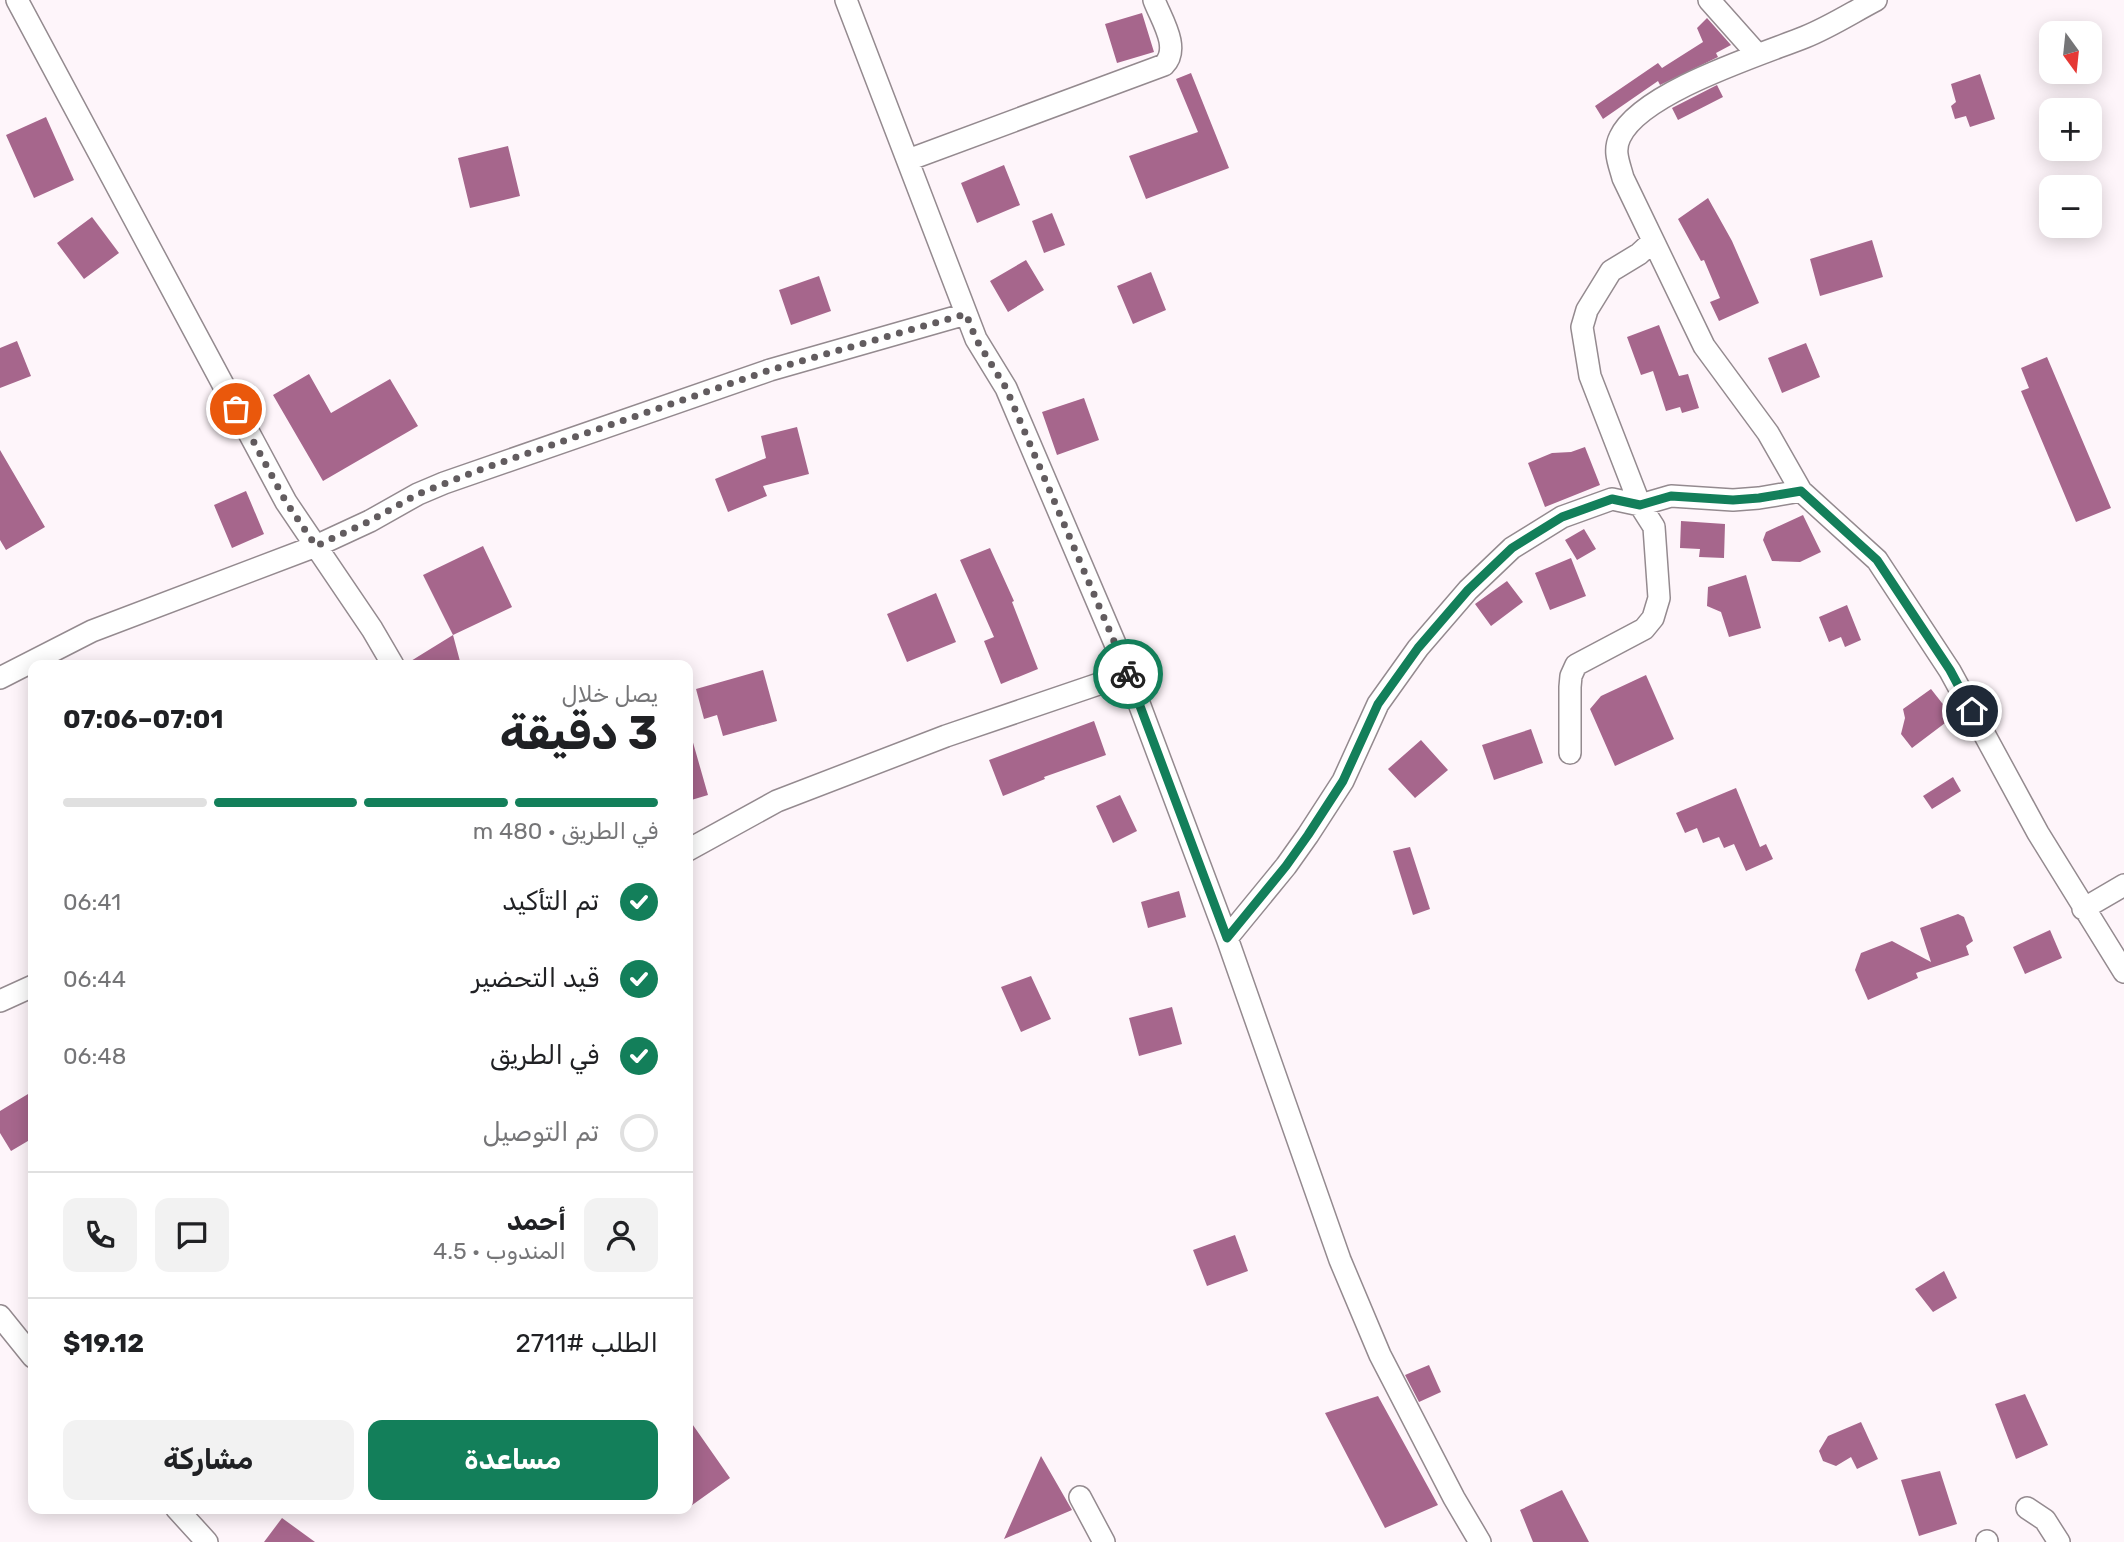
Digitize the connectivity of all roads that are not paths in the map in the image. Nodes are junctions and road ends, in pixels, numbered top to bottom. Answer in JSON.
{"nodes":[{"id":1,"x":17,"y":0,"type":"edge"},
{"id":2,"x":846,"y":0,"type":"edge"},
{"id":3,"x":1154,"y":0,"type":"edge"},
{"id":4,"x":1709,"y":0,"type":"edge"},
{"id":5,"x":1876,"y":0,"type":"edge"},
{"id":6,"x":1757,"y":54,"type":"junction"},
{"id":7,"x":908,"y":160,"type":"junction"},
{"id":8,"x":1652,"y":242,"type":"junction"},
{"id":9,"x":966,"y":314,"type":"junction"},
{"id":10,"x":1801,"y":491,"type":"junction"},
{"id":11,"x":1640,"y":505,"type":"junction"},
{"id":12,"x":316,"y":546,"type":"junction"},
{"id":13,"x":35,"y":660,"type":"edge"},
{"id":14,"x":390,"y":660,"type":"edge"},
{"id":15,"x":28,"y":664,"type":"edge"},
{"id":16,"x":1128,"y":674,"type":"junction"},
{"id":17,"x":0,"y":678,"type":"edge"},
{"id":18,"x":1570,"y":753,"type":"dead end"},
{"id":19,"x":693,"y":847,"type":"edge"},
{"id":20,"x":2124,"y":885,"type":"edge"},
{"id":21,"x":2083,"y":909,"type":"junction"},
{"id":22,"x":1227,"y":938,"type":"junction"},
{"id":23,"x":2124,"y":972,"type":"edge"},
{"id":24,"x":28,"y":988,"type":"edge"},
{"id":25,"x":0,"y":1001,"type":"edge"},
{"id":26,"x":0,"y":1317,"type":"edge"},
{"id":27,"x":28,"y":1351,"type":"edge"},
{"id":28,"x":1080,"y":1496,"type":"dead end"},
{"id":29,"x":2027,"y":1508,"type":"dead end"},
{"id":30,"x":181,"y":1514,"type":"edge"},
{"id":31,"x":207,"y":1542,"type":"edge"},
{"id":32,"x":1104,"y":1542,"type":"edge"},
{"id":33,"x":1480,"y":1542,"type":"edge"},
{"id":34,"x":2059,"y":1542,"type":"edge"}],
"edges":[{"from":1,"to":12,"type":"street"},
{"from":2,"to":7,"type":"street"},
{"from":3,"to":7,"type":"street"},
{"from":4,"to":6,"type":"street"},
{"from":5,"to":6,"type":"street"},
{"from":6,"to":8,"type":"street"},
{"from":7,"to":9,"type":"street"},
{"from":8,"to":10,"type":"street"},
{"from":8,"to":11,"type":"street"},
{"from":9,"to":12,"type":"street"},
{"from":9,"to":16,"type":"street"},
{"from":10,"to":11,"type":"street"},
{"from":10,"to":21,"type":"street"},
{"from":11,"to":18,"type":"street"},
{"from":11,"to":22,"type":"street"},
{"from":12,"to":13,"type":"street"},
{"from":12,"to":14,"type":"street"},
{"from":15,"to":17,"type":"street"},
{"from":16,"to":19,"type":"street"},
{"from":16,"to":22,"type":"street"},
{"from":20,"to":21,"type":"street"},
{"from":21,"to":23,"type":"street"},
{"from":22,"to":33,"type":"street"},
{"from":24,"to":25,"type":"street"},
{"from":26,"to":27,"type":"street"},
{"from":28,"to":32,"type":"street"},
{"from":29,"to":34,"type":"street"},
{"from":30,"to":31,"type":"street"}]}
